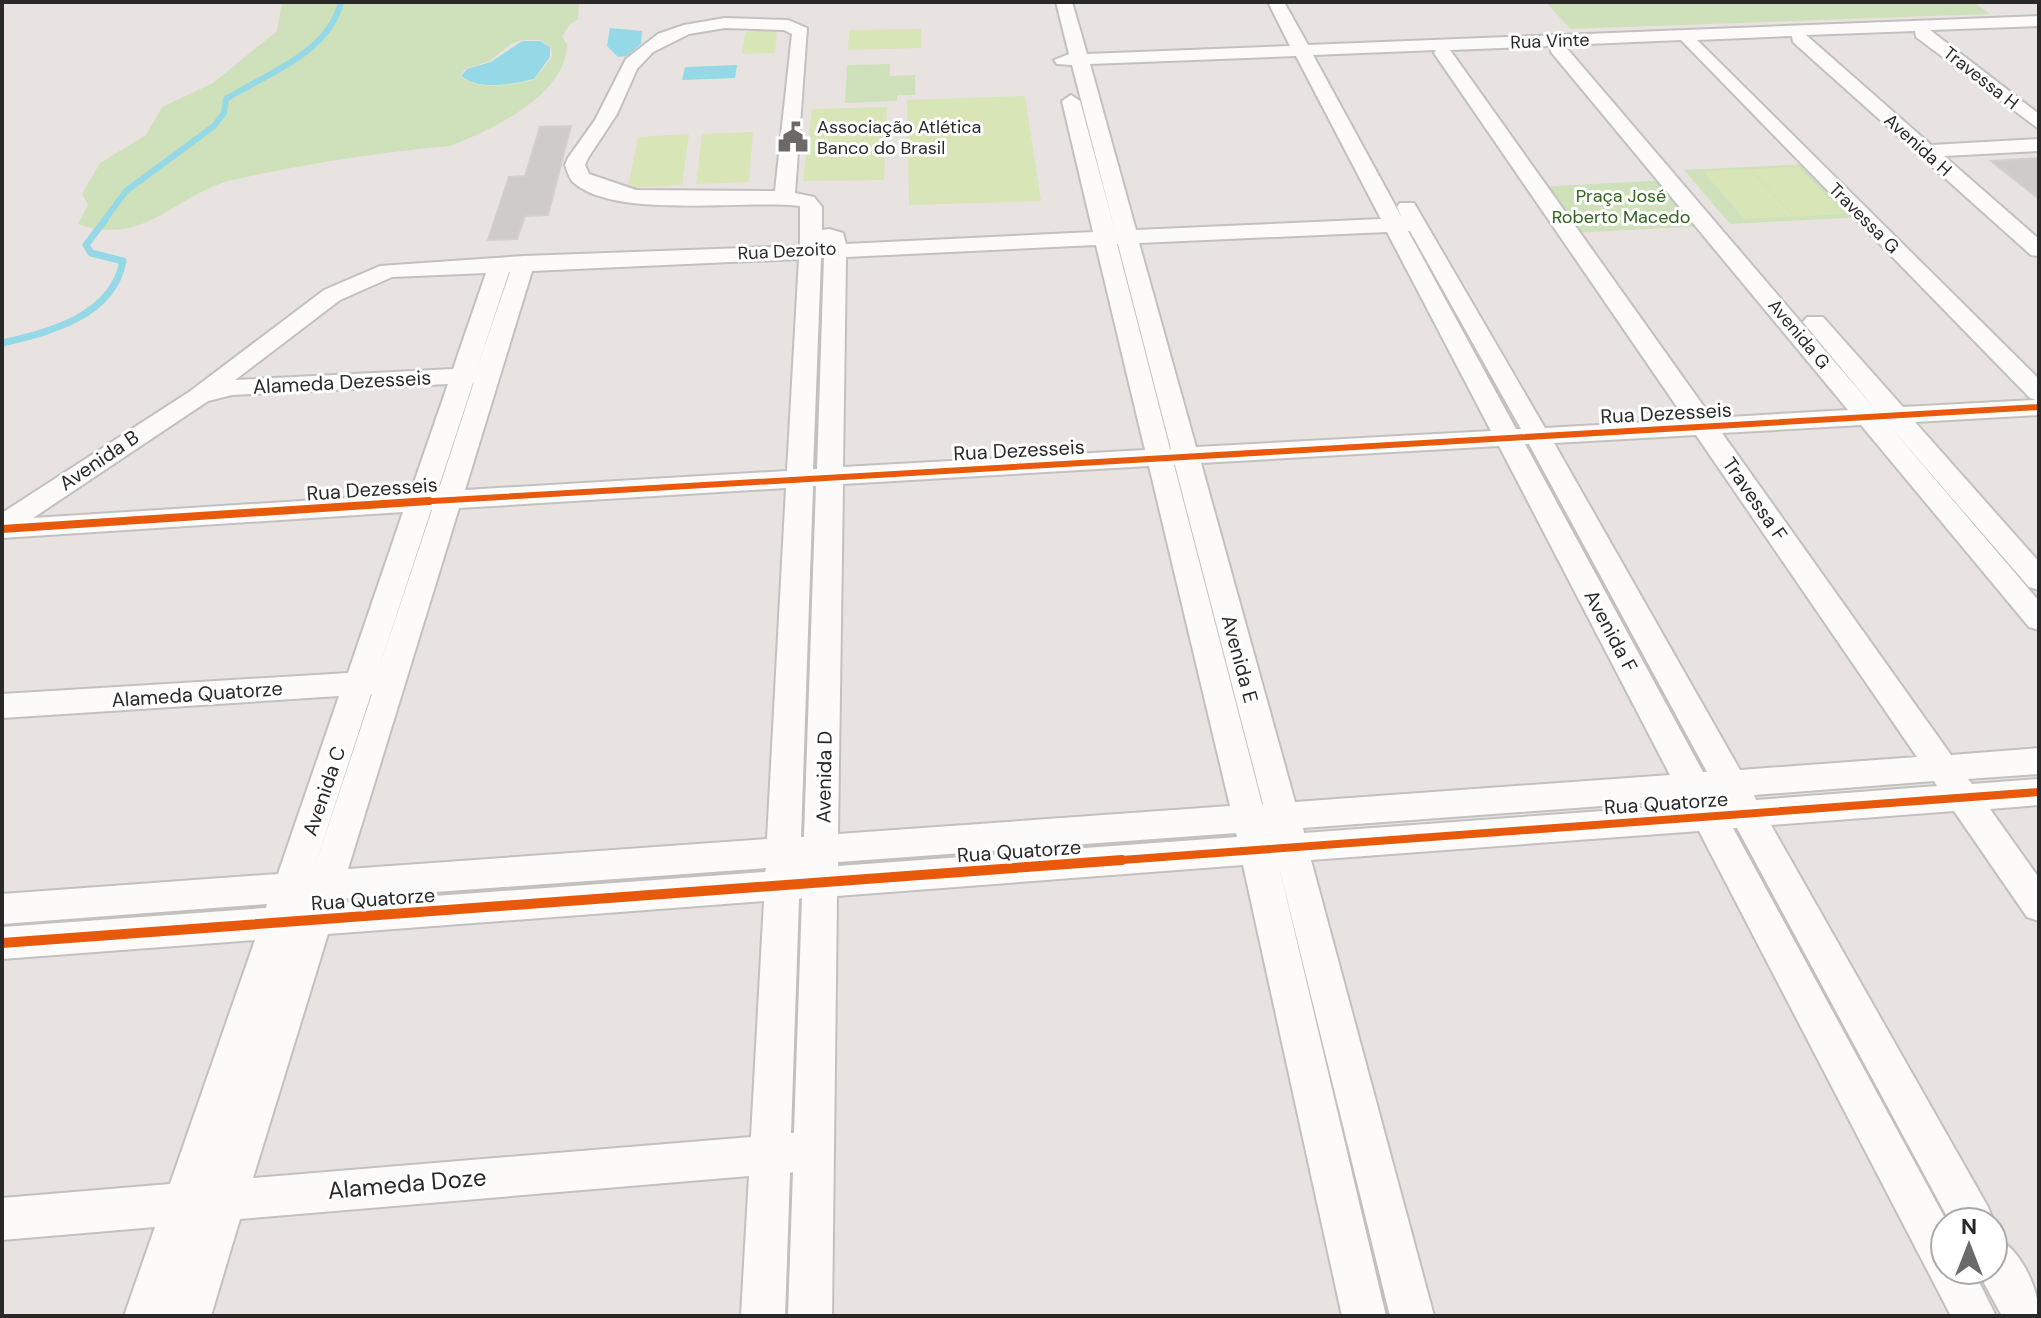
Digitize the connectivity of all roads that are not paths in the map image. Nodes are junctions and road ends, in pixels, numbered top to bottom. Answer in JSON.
{"nodes":[{"id":1,"x":1046,"y":2,"type":"edge"},
{"id":2,"x":1066,"y":2,"type":"edge"},
{"id":3,"x":1276,"y":2,"type":"edge"},
{"id":4,"x":1294,"y":2,"type":"edge"},
{"id":5,"x":1987,"y":2,"type":"edge"},
{"id":6,"x":2009,"y":2,"type":"edge"},
{"id":7,"x":2033,"y":26,"type":"edge"},
{"id":8,"x":1922,"y":33,"type":"junction"},
{"id":9,"x":1809,"y":37,"type":"junction"},
{"id":10,"x":1689,"y":42,"type":"junction"},
{"id":11,"x":1567,"y":47,"type":"junction"},
{"id":12,"x":1443,"y":53,"type":"junction"},
{"id":13,"x":1313,"y":54,"type":"junction"},
{"id":14,"x":1072,"y":64,"type":"junction"},
{"id":15,"x":2039,"y":123,"type":"edge"},
{"id":16,"x":2039,"y":145,"type":"edge"},
{"id":17,"x":1945,"y":150,"type":"junction"},
{"id":18,"x":1925,"y":151,"type":"junction"},
{"id":19,"x":784,"y":198,"type":"junction"},
{"id":20,"x":1402,"y":219,"type":"junction"},
{"id":21,"x":1115,"y":231,"type":"junction"},
{"id":22,"x":821,"y":240,"type":"junction"},
{"id":23,"x":2037,"y":242,"type":"edge"},
{"id":24,"x":512,"y":264,"type":"junction"},
{"id":25,"x":475,"y":375,"type":"junction"},
{"id":26,"x":2039,"y":393,"type":"edge"},
{"id":27,"x":198,"y":397,"type":"junction"},
{"id":28,"x":2039,"y":407,"type":"edge"},
{"id":29,"x":1889,"y":425,"type":"junction"},
{"id":30,"x":2039,"y":425,"type":"edge"},
{"id":31,"x":1710,"y":435,"type":"junction"},
{"id":32,"x":1527,"y":446,"type":"junction"},
{"id":33,"x":1174,"y":466,"type":"junction"},
{"id":34,"x":814,"y":486,"type":"junction"},
{"id":35,"x":434,"y":510,"type":"junction"},
{"id":36,"x":1988,"y":522,"type":"junction"},
{"id":37,"x":1958,"y":525,"type":"junction"},
{"id":38,"x":2,"y":527,"type":"edge"},
{"id":39,"x":2,"y":545,"type":"edge"},
{"id":40,"x":2039,"y":580,"type":"edge"},
{"id":41,"x":2039,"y":620,"type":"edge"},
{"id":42,"x":377,"y":683,"type":"junction"},
{"id":43,"x":2,"y":706,"type":"edge"},
{"id":44,"x":2039,"y":761,"type":"edge"},
{"id":45,"x":1943,"y":768,"type":"junction"},
{"id":46,"x":1728,"y":783,"type":"junction"},
{"id":47,"x":2039,"y":792,"type":"edge"},
{"id":48,"x":1963,"y":797,"type":"junction"},
{"id":49,"x":1715,"y":805,"type":"junction"},
{"id":50,"x":1270,"y":832,"type":"junction"},
{"id":51,"x":823,"y":865,"type":"junction"},
{"id":52,"x":784,"y":868,"type":"junction"},
{"id":53,"x":325,"y":886,"type":"junction"},
{"id":54,"x":290,"y":889,"type":"junction"},
{"id":55,"x":2039,"y":906,"type":"edge"},
{"id":56,"x":2,"y":909,"type":"edge"},
{"id":57,"x":314,"y":920,"type":"junction"},
{"id":58,"x":278,"y":922,"type":"junction"},
{"id":59,"x":2,"y":943,"type":"edge"},
{"id":60,"x":813,"y":1151,"type":"junction"},
{"id":61,"x":768,"y":1155,"type":"junction"},
{"id":62,"x":224,"y":1200,"type":"junction"},
{"id":63,"x":182,"y":1203,"type":"junction"},
{"id":64,"x":1963,"y":1206,"type":"edge"},
{"id":65,"x":2,"y":1219,"type":"edge"},
{"id":66,"x":1929,"y":1229,"type":"edge"},
{"id":67,"x":1958,"y":1286,"type":"edge"},
{"id":68,"x":2009,"y":1286,"type":"edge"},
{"id":69,"x":146,"y":1316,"type":"edge"},
{"id":70,"x":189,"y":1316,"type":"edge"},
{"id":71,"x":763,"y":1316,"type":"edge"},
{"id":72,"x":810,"y":1316,"type":"edge"},
{"id":73,"x":1364,"y":1316,"type":"edge"},
{"id":74,"x":1412,"y":1316,"type":"edge"},
{"id":75,"x":1974,"y":1316,"type":"edge"},
{"id":76,"x":2026,"y":1316,"type":"edge"}],
"edges":[{"from":1,"to":2,"type":"street"},
{"from":1,"to":14,"type":"street","name":"Avenida E"},
{"from":2,"to":14,"type":"street","name":"Avenida E"},
{"from":3,"to":13,"type":"street","name":"Avenida F"},
{"from":4,"to":13,"type":"street","name":"Avenida F"},
{"from":5,"to":7,"type":"street"},
{"from":6,"to":7,"type":"street"},
{"from":7,"to":8,"type":"street","name":"Rua Vinte"},
{"from":7,"to":13,"type":"street","name":"Rua Vinte"},
{"from":8,"to":9,"type":"street","name":"Rua Vinte"},
{"from":8,"to":15,"type":"street","name":"Travessa H"},
{"from":9,"to":10,"type":"street","name":"Rua Vinte"},
{"from":9,"to":17,"type":"street","name":"Avenida H"},
{"from":9,"to":18,"type":"street","name":"Avenida H"},
{"from":10,"to":11,"type":"street","name":"Rua Vinte"},
{"from":10,"to":26,"type":"street","name":"Travessa G"},
{"from":11,"to":12,"type":"street","name":"Rua Vinte"},
{"from":11,"to":29,"type":"street","name":"Avenida G"},
{"from":12,"to":13,"type":"street","name":"Rua Vinte"},
{"from":12,"to":31,"type":"street","name":"Travessa F"},
{"from":13,"to":14,"type":"street","name":"Rua Vinte"},
{"from":13,"to":20,"type":"street","name":"Avenida F"},
{"from":13,"to":20,"type":"street","name":"Avenida F"},
{"from":14,"to":21,"type":"street","name":"Avenida E"},
{"from":14,"to":21,"type":"street","name":"Avenida E"},
{"from":16,"to":17,"type":"street"},
{"from":17,"to":18,"type":"street"},
{"from":17,"to":23,"type":"street","name":"Avenida H"},
{"from":18,"to":23,"type":"street","name":"Avenida H"},
{"from":19,"to":19,"type":"street"},
{"from":19,"to":22,"type":"street"},
{"from":20,"to":21,"type":"street","name":"Rua Dezoito"},
{"from":20,"to":32,"type":"street","name":"Avenida F"},
{"from":21,"to":22,"type":"street","name":"Rua Dezoito"},
{"from":21,"to":33,"type":"street","name":"Avenida E"},
{"from":22,"to":24,"type":"street","name":"Rua Dezoito"},
{"from":22,"to":34,"type":"street","name":"Avenida D"},
{"from":24,"to":25,"type":"street","name":"Avenida C"},
{"from":24,"to":27,"type":"street","name":"Rua Dezoito"},
{"from":25,"to":27,"type":"street","name":"Alameda Dezesseis"},
{"from":25,"to":35,"type":"street","name":"Avenida C"},
{"from":27,"to":38,"type":"street","name":"Avenida B"},
{"from":28,"to":29,"type":"street","name":"Rua Dezesseis"},
{"from":29,"to":30,"type":"street","name":"Rua Dezesseis"},
{"from":29,"to":31,"type":"street","name":"Rua Dezesseis"},
{"from":29,"to":36,"type":"street","name":"Avenida G"},
{"from":29,"to":37,"type":"street","name":"Avenida G"},
{"from":31,"to":32,"type":"street","name":"Rua Dezesseis"},
{"from":31,"to":45,"type":"street","name":"Travessa F"},
{"from":32,"to":33,"type":"street","name":"Rua Dezesseis"},
{"from":32,"to":46,"type":"street","name":"Avenida F"},
{"from":32,"to":49,"type":"street","name":"Avenida F"},
{"from":33,"to":34,"type":"street","name":"Rua Dezesseis"},
{"from":33,"to":50,"type":"street","name":"Avenida E"},
{"from":34,"to":35,"type":"street","name":"Rua Dezesseis"},
{"from":34,"to":51,"type":"street","name":"Avenida D"},
{"from":34,"to":52,"type":"street","name":"Avenida D"},
{"from":35,"to":38,"type":"street","name":"Rua Dezesseis"},
{"from":35,"to":39,"type":"street","name":"Rua Dezesseis"},
{"from":35,"to":42,"type":"street","name":"Avenida C"},
{"from":36,"to":37,"type":"street"},
{"from":36,"to":40,"type":"street","name":"Avenida G"},
{"from":37,"to":41,"type":"street","name":"Avenida G"},
{"from":42,"to":43,"type":"street","name":"Alameda Quatorze"},
{"from":42,"to":53,"type":"street","name":"Avenida C"},
{"from":42,"to":54,"type":"street","name":"Avenida C"},
{"from":44,"to":45,"type":"street","name":"Rua Quatorze"},
{"from":45,"to":46,"type":"street","name":"Rua Quatorze"},
{"from":45,"to":48,"type":"street","name":"Travessa F"},
{"from":46,"to":49,"type":"street","name":"Rua Quatorze"},
{"from":47,"to":48,"type":"street","name":"Rua Quatorze"},
{"from":48,"to":49,"type":"street","name":"Rua Quatorze"},
{"from":48,"to":55,"type":"street","name":"Travessa F"},
{"from":49,"to":50,"type":"street","name":"Rua Quatorze"},
{"from":49,"to":64,"type":"street","name":"Avenida F"},
{"from":49,"to":66,"type":"street","name":"Avenida F"},
{"from":50,"to":51,"type":"street","name":"Rua Quatorze"},
{"from":50,"to":73,"type":"street","name":"Avenida E"},
{"from":50,"to":74,"type":"street","name":"Avenida E"},
{"from":51,"to":52,"type":"street","name":"Rua Quatorze"},
{"from":51,"to":60,"type":"street","name":"Avenida D"},
{"from":52,"to":53,"type":"street","name":"Rua Quatorze"},
{"from":52,"to":57,"type":"street","name":"Rua Quatorze"},
{"from":52,"to":61,"type":"street","name":"Avenida D"},
{"from":53,"to":54,"type":"street","name":"Rua Quatorze"},
{"from":53,"to":57,"type":"street","name":"Avenida C"},
{"from":54,"to":56,"type":"street","name":"Rua Quatorze"},
{"from":54,"to":58,"type":"street","name":"Avenida C"},
{"from":57,"to":58,"type":"street","name":"Rua Quatorze"},
{"from":57,"to":62,"type":"street","name":"Avenida C"},
{"from":58,"to":59,"type":"street","name":"Rua Quatorze"},
{"from":58,"to":63,"type":"street","name":"Avenida C"},
{"from":60,"to":61,"type":"street","name":"Alameda Doze"},
{"from":60,"to":72,"type":"street","name":"Avenida D"},
{"from":61,"to":62,"type":"street","name":"Alameda Doze"},
{"from":61,"to":71,"type":"street","name":"Avenida D"},
{"from":62,"to":63,"type":"street","name":"Alameda Doze"},
{"from":62,"to":70,"type":"street","name":"Avenida C"},
{"from":63,"to":65,"type":"street","name":"Alameda Doze"},
{"from":63,"to":69,"type":"street","name":"Avenida C"},
{"from":67,"to":75,"type":"street"},
{"from":68,"to":76,"type":"street"}]}
